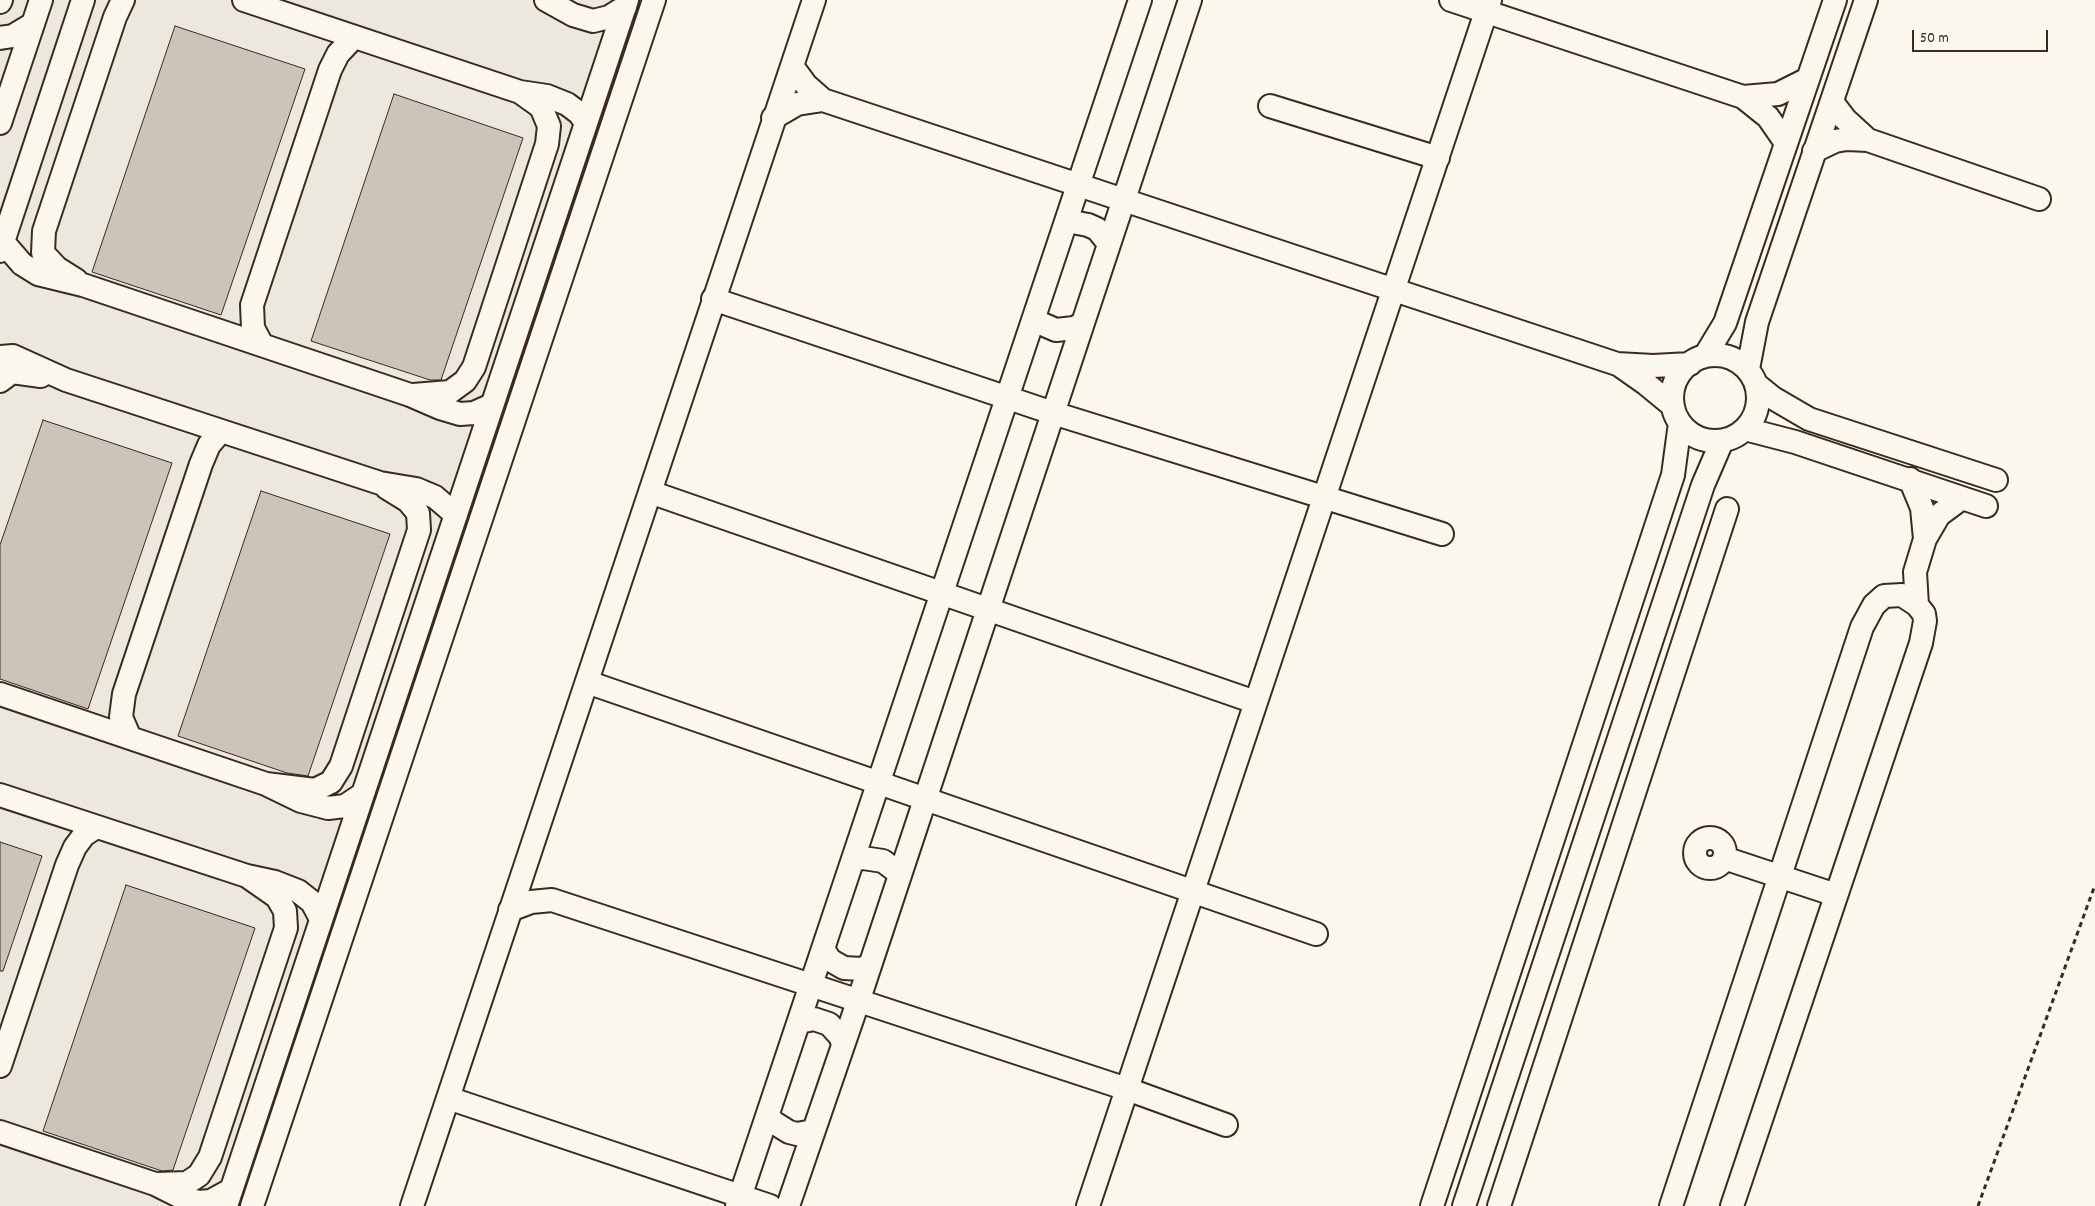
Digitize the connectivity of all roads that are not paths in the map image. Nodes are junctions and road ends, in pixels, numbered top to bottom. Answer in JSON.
{"nodes":[{"id":1,"x":41,"y":0,"type":"edge"},
{"id":2,"x":83,"y":0,"type":"edge"},
{"id":3,"x":123,"y":0,"type":"edge"},
{"id":4,"x":244,"y":0,"type":"edge"},
{"id":5,"x":546,"y":0,"type":"edge"},
{"id":6,"x":561,"y":0,"type":"edge"},
{"id":7,"x":572,"y":0,"type":"edge"},
{"id":8,"x":654,"y":0,"type":"edge"},
{"id":9,"x":814,"y":0,"type":"edge"},
{"id":10,"x":1140,"y":0,"type":"edge"},
{"id":11,"x":1190,"y":0,"type":"edge"},
{"id":12,"x":1451,"y":0,"type":"edge"},
{"id":13,"x":1835,"y":0,"type":"edge"},
{"id":14,"x":1866,"y":0,"type":"edge"},
{"id":15,"x":626,"y":3,"type":"edge"},
{"id":16,"x":1488,"y":6,"type":"edge"},
{"id":17,"x":33,"y":24,"type":"junction"},
{"id":18,"x":354,"y":36,"type":"junction"},
{"id":19,"x":0,"y":38,"type":"edge"},
{"id":20,"x":792,"y":66,"type":"junction"},
{"id":21,"x":1808,"y":79,"type":"junction"},
{"id":22,"x":520,"y":92,"type":"junction"},
{"id":23,"x":1743,"y":97,"type":"junction"},
{"id":24,"x":824,"y":100,"type":"junction"},
{"id":25,"x":1832,"y":102,"type":"junction"},
{"id":26,"x":1270,"y":106,"type":"dead end"},
{"id":27,"x":773,"y":118,"type":"junction"},
{"id":28,"x":0,"y":123,"type":"edge"},
{"id":29,"x":586,"y":123,"type":"junction"},
{"id":30,"x":1868,"y":140,"type":"junction"},
{"id":31,"x":1786,"y":143,"type":"junction"},
{"id":32,"x":1814,"y":151,"type":"junction"},
{"id":33,"x":1438,"y":158,"type":"junction"},
{"id":34,"x":1079,"y":185,"type":"junction"},
{"id":35,"x":2039,"y":199,"type":"dead end"},
{"id":36,"x":1124,"y":200,"type":"junction"},
{"id":37,"x":1067,"y":221,"type":"junction"},
{"id":38,"x":1109,"y":244,"type":"junction"},
{"id":39,"x":1,"y":247,"type":"edge"},
{"id":40,"x":83,"y":285,"type":"junction"},
{"id":41,"x":1394,"y":290,"type":"junction"},
{"id":42,"x":713,"y":300,"type":"junction"},
{"id":43,"x":1034,"y":320,"type":"junction"},
{"id":44,"x":1082,"y":324,"type":"junction"},
{"id":45,"x":262,"y":345,"type":"junction"},
{"id":46,"x":0,"y":356,"type":"edge"},
{"id":47,"x":1698,"y":360,"type":"junction"},
{"id":48,"x":1617,"y":364,"type":"junction"},
{"id":49,"x":1752,"y":377,"type":"junction"},
{"id":50,"x":66,"y":380,"type":"junction"},
{"id":51,"x":0,"y":381,"type":"edge"},
{"id":52,"x":410,"y":395,"type":"junction"},
{"id":53,"x":1008,"y":397,"type":"junction"},
{"id":54,"x":492,"y":405,"type":"junction"},
{"id":55,"x":1053,"y":412,"type":"junction"},
{"id":56,"x":1676,"y":414,"type":"junction"},
{"id":57,"x":1744,"y":430,"type":"junction"},
{"id":58,"x":221,"y":431,"type":"junction"},
{"id":59,"x":1722,"y":441,"type":"junction"},
{"id":60,"x":1910,"y":480,"type":"junction"},
{"id":61,"x":1996,"y":480,"type":"dead end"},
{"id":62,"x":380,"y":483,"type":"junction"},
{"id":63,"x":650,"y":492,"type":"junction"},
{"id":64,"x":1323,"y":498,"type":"junction"},
{"id":65,"x":1962,"y":498,"type":"junction"},
{"id":66,"x":1986,"y":506,"type":"dead end"},
{"id":67,"x":1726,"y":508,"type":"dead end"},
{"id":68,"x":456,"y":515,"type":"junction"},
{"id":69,"x":1442,"y":534,"type":"dead end"},
{"id":70,"x":1925,"y":539,"type":"junction"},
{"id":71,"x":1917,"y":561,"type":"junction"},
{"id":72,"x":942,"y":594,"type":"junction"},
{"id":73,"x":1884,"y":596,"type":"junction"},
{"id":74,"x":1917,"y":604,"type":"junction"},
{"id":75,"x":987,"y":610,"type":"junction"},
{"id":76,"x":587,"y":682,"type":"junction"},
{"id":77,"x":0,"y":694,"type":"edge"},
{"id":78,"x":1256,"y":702,"type":"junction"},
{"id":79,"x":130,"y":738,"type":"junction"},
{"id":80,"x":879,"y":783,"type":"junction"},
{"id":81,"x":266,"y":784,"type":"junction"},
{"id":82,"x":363,"y":794,"type":"junction"},
{"id":83,"x":0,"y":795,"type":"edge"},
{"id":84,"x":925,"y":799,"type":"junction"},
{"id":85,"x":1594,"y":814,"type":"junction"},
{"id":86,"x":1624,"y":824,"type":"junction"},
{"id":87,"x":96,"y":826,"type":"junction"},
{"id":88,"x":1724,"y":858,"type":"dead end"},
{"id":89,"x":853,"y":860,"type":"junction"},
{"id":90,"x":523,"y":870,"type":"junction"},
{"id":91,"x":900,"y":874,"type":"junction"},
{"id":92,"x":247,"y":876,"type":"junction"},
{"id":93,"x":1779,"y":876,"type":"junction"},
{"id":94,"x":1192,"y":892,"type":"junction"},
{"id":95,"x":1836,"y":895,"type":"junction"},
{"id":96,"x":552,"y":900,"type":"junction"},
{"id":97,"x":510,"y":910,"type":"junction"},
{"id":98,"x":321,"y":919,"type":"junction"},
{"id":99,"x":1316,"y":934,"type":"dead end"},
{"id":100,"x":824,"y":949,"type":"junction"},
{"id":101,"x":870,"y":965,"type":"junction"},
{"id":102,"x":812,"y":983,"type":"junction"},
{"id":103,"x":859,"y":999,"type":"junction"},
{"id":104,"x":799,"y":1022,"type":"junction"},
{"id":105,"x":843,"y":1044,"type":"junction"},
{"id":106,"x":0,"y":1066,"type":"edge"},
{"id":107,"x":1127,"y":1089,"type":"junction"},
{"id":108,"x":448,"y":1098,"type":"junction"},
{"id":109,"x":768,"y":1115,"type":"junction"},
{"id":110,"x":1226,"y":1125,"type":"dead end"},
{"id":111,"x":813,"y":1131,"type":"junction"},
{"id":112,"x":0,"y":1132,"type":"edge"},
{"id":113,"x":1472,"y":1180,"type":"junction"},
{"id":114,"x":154,"y":1184,"type":"junction"},
{"id":115,"x":228,"y":1198,"type":"edge"},
{"id":116,"x":739,"y":1201,"type":"edge"},
{"id":117,"x":252,"y":1206,"type":"edge"},
{"id":118,"x":412,"y":1206,"type":"edge"},
{"id":119,"x":770,"y":1206,"type":"edge"},
{"id":120,"x":788,"y":1206,"type":"edge"},
{"id":121,"x":1088,"y":1206,"type":"edge"},
{"id":122,"x":1432,"y":1206,"type":"edge"},
{"id":123,"x":1464,"y":1206,"type":"edge"},
{"id":124,"x":1488,"y":1206,"type":"edge"},
{"id":125,"x":1499,"y":1206,"type":"edge"},
{"id":126,"x":1671,"y":1206,"type":"edge"},
{"id":127,"x":1732,"y":1206,"type":"edge"}],
"edges":[{"from":1,"to":17,"type":"street"},
{"from":2,"to":39,"type":"street"},
{"from":3,"to":40,"type":"street"},
{"from":4,"to":18,"type":"street"},
{"from":5,"to":15,"type":"street"},
{"from":6,"to":7,"type":"street"},
{"from":8,"to":117,"type":"street"},
{"from":9,"to":20,"type":"street"},
{"from":10,"to":34,"type":"street"},
{"from":11,"to":36,"type":"street"},
{"from":12,"to":16,"type":"street"},
{"from":13,"to":21,"type":"street"},
{"from":14,"to":25,"type":"street"},
{"from":15,"to":29,"type":"street"},
{"from":16,"to":23,"type":"street"},
{"from":16,"to":33,"type":"street"},
{"from":17,"to":19,"type":"street"},
{"from":17,"to":28,"type":"street"},
{"from":18,"to":22,"type":"street"},
{"from":18,"to":45,"type":"street"},
{"from":20,"to":24,"type":"street"},
{"from":20,"to":27,"type":"street"},
{"from":21,"to":23,"type":"street"},
{"from":21,"to":31,"type":"street"},
{"from":22,"to":29,"type":"street"},
{"from":22,"to":52,"type":"street"},
{"from":23,"to":31,"type":"street"},
{"from":24,"to":27,"type":"street"},
{"from":24,"to":34,"type":"street"},
{"from":25,"to":30,"type":"street"},
{"from":25,"to":32,"type":"street"},
{"from":26,"to":33,"type":"street"},
{"from":27,"to":42,"type":"street"},
{"from":29,"to":54,"type":"street"},
{"from":30,"to":32,"type":"street"},
{"from":30,"to":35,"type":"street"},
{"from":31,"to":47,"type":"street"},
{"from":32,"to":49,"type":"street"},
{"from":33,"to":41,"type":"street"},
{"from":34,"to":36,"type":"street"},
{"from":34,"to":37,"type":"street"},
{"from":36,"to":38,"type":"street"},
{"from":36,"to":41,"type":"street"},
{"from":37,"to":38,"type":"street"},
{"from":37,"to":43,"type":"street"},
{"from":38,"to":44,"type":"street"},
{"from":39,"to":40,"type":"street"},
{"from":40,"to":45,"type":"street"},
{"from":41,"to":48,"type":"street"},
{"from":41,"to":64,"type":"street"},
{"from":42,"to":53,"type":"street"},
{"from":42,"to":63,"type":"street"},
{"from":43,"to":44,"type":"street"},
{"from":43,"to":53,"type":"street"},
{"from":44,"to":55,"type":"street"},
{"from":45,"to":52,"type":"street"},
{"from":46,"to":50,"type":"street"},
{"from":47,"to":48,"type":"street"},
{"from":47,"to":49,"type":"street"},
{"from":47,"to":56,"type":"street"},
{"from":48,"to":56,"type":"street"},
{"from":49,"to":57,"type":"street"},
{"from":49,"to":61,"type":"street"},
{"from":50,"to":51,"type":"street"},
{"from":50,"to":58,"type":"street"},
{"from":52,"to":54,"type":"street"},
{"from":53,"to":55,"type":"street"},
{"from":53,"to":72,"type":"street"},
{"from":54,"to":68,"type":"street"},
{"from":55,"to":64,"type":"street"},
{"from":55,"to":75,"type":"street"},
{"from":56,"to":59,"type":"street"},
{"from":56,"to":122,"type":"street"},
{"from":57,"to":59,"type":"street"},
{"from":57,"to":60,"type":"street"},
{"from":58,"to":62,"type":"street"},
{"from":58,"to":79,"type":"street"},
{"from":59,"to":85,"type":"street"},
{"from":60,"to":65,"type":"street"},
{"from":60,"to":70,"type":"street"},
{"from":62,"to":68,"type":"street"},
{"from":62,"to":81,"type":"street"},
{"from":63,"to":72,"type":"street"},
{"from":63,"to":76,"type":"street"},
{"from":64,"to":69,"type":"street"},
{"from":64,"to":78,"type":"street"},
{"from":65,"to":66,"type":"street"},
{"from":65,"to":70,"type":"street"},
{"from":67,"to":86,"type":"street"},
{"from":68,"to":82,"type":"street"},
{"from":70,"to":71,"type":"street"},
{"from":71,"to":73,"type":"street"},
{"from":71,"to":74,"type":"street"},
{"from":72,"to":75,"type":"street"},
{"from":72,"to":80,"type":"street"},
{"from":73,"to":74,"type":"street"},
{"from":73,"to":93,"type":"street"},
{"from":74,"to":95,"type":"street"},
{"from":75,"to":78,"type":"street"},
{"from":75,"to":84,"type":"street"},
{"from":76,"to":80,"type":"street"},
{"from":76,"to":90,"type":"street"},
{"from":77,"to":79,"type":"street"},
{"from":78,"to":94,"type":"street"},
{"from":79,"to":81,"type":"street"},
{"from":80,"to":84,"type":"street"},
{"from":80,"to":89,"type":"street"},
{"from":81,"to":82,"type":"street"},
{"from":82,"to":98,"type":"street"},
{"from":83,"to":87,"type":"street"},
{"from":84,"to":91,"type":"street"},
{"from":84,"to":94,"type":"street"},
{"from":85,"to":86,"type":"street"},
{"from":85,"to":113,"type":"street"},
{"from":86,"to":125,"type":"street"},
{"from":87,"to":92,"type":"street"},
{"from":87,"to":106,"type":"street"},
{"from":88,"to":93,"type":"street"},
{"from":89,"to":91,"type":"street"},
{"from":89,"to":100,"type":"street"},
{"from":90,"to":96,"type":"street"},
{"from":90,"to":97,"type":"street"},
{"from":91,"to":101,"type":"street"},
{"from":92,"to":98,"type":"street"},
{"from":92,"to":114,"type":"street"},
{"from":93,"to":95,"type":"street"},
{"from":93,"to":126,"type":"street"},
{"from":94,"to":99,"type":"street"},
{"from":94,"to":107,"type":"street"},
{"from":95,"to":127,"type":"street"},
{"from":96,"to":97,"type":"street"},
{"from":96,"to":102,"type":"street"},
{"from":97,"to":108,"type":"street"},
{"from":98,"to":115,"type":"street"},
{"from":100,"to":101,"type":"street"},
{"from":100,"to":102,"type":"street"},
{"from":101,"to":103,"type":"street"},
{"from":102,"to":103,"type":"street"},
{"from":102,"to":104,"type":"street"},
{"from":103,"to":105,"type":"street"},
{"from":103,"to":107,"type":"street"},
{"from":104,"to":105,"type":"street"},
{"from":104,"to":109,"type":"street"},
{"from":105,"to":111,"type":"street"},
{"from":107,"to":110,"type":"street"},
{"from":107,"to":121,"type":"street"},
{"from":108,"to":116,"type":"street"},
{"from":108,"to":118,"type":"street"},
{"from":109,"to":111,"type":"street"},
{"from":109,"to":116,"type":"street"},
{"from":111,"to":120,"type":"street"},
{"from":112,"to":114,"type":"street"},
{"from":113,"to":123,"type":"street"},
{"from":113,"to":124,"type":"street"},
{"from":114,"to":115,"type":"street"},
{"from":116,"to":119,"type":"street"}]}
